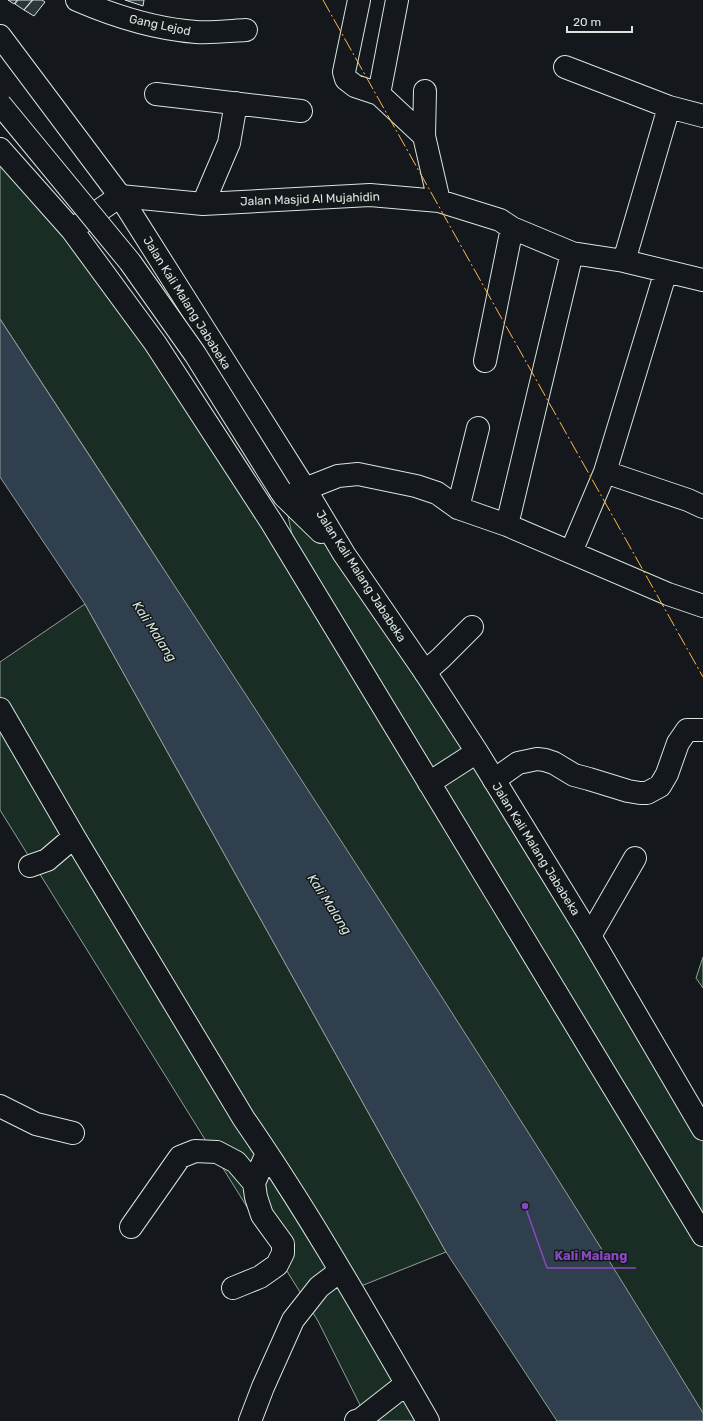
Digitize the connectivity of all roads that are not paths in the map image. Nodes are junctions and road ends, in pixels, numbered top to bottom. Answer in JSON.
{"nodes":[{"id":1,"x":77,"y":0,"type":"edge"},
{"id":2,"x":359,"y":0,"type":"edge"},
{"id":3,"x":398,"y":0,"type":"edge"},
{"id":4,"x":106,"y":6,"type":"edge"},
{"id":5,"x":246,"y":30,"type":"dead end"},
{"id":6,"x":0,"y":36,"type":"edge"},
{"id":7,"x":564,"y":67,"type":"dead end"},
{"id":8,"x":425,"y":90,"type":"dead end"},
{"id":9,"x":156,"y":94,"type":"dead end"},
{"id":10,"x":379,"y":94,"type":"junction"},
{"id":11,"x":236,"y":103,"type":"junction"},
{"id":12,"x":0,"y":104,"type":"edge"},
{"id":13,"x":669,"y":107,"type":"junction"},
{"id":14,"x":301,"y":111,"type":"dead end"},
{"id":15,"x":703,"y":116,"type":"edge"},
{"id":16,"x":424,"y":136,"type":"junction"},
{"id":17,"x":0,"y":149,"type":"edge"},
{"id":18,"x":120,"y":196,"type":"junction"},
{"id":19,"x":439,"y":201,"type":"junction"},
{"id":20,"x":203,"y":204,"type":"junction"},
{"id":21,"x":512,"y":228,"type":"junction"},
{"id":22,"x":72,"y":230,"type":"junction"},
{"id":23,"x":572,"y":253,"type":"junction"},
{"id":24,"x":624,"y":261,"type":"junction"},
{"id":25,"x":666,"y":271,"type":"junction"},
{"id":26,"x":703,"y":280,"type":"edge"},
{"id":27,"x":485,"y":361,"type":"dead end"},
{"id":28,"x":478,"y":428,"type":"dead end"},
{"id":29,"x":605,"y":472,"type":"junction"},
{"id":30,"x":305,"y":490,"type":"junction"},
{"id":31,"x":282,"y":493,"type":"junction"},
{"id":32,"x":703,"y":507,"type":"edge"},
{"id":33,"x":458,"y":508,"type":"junction"},
{"id":34,"x":507,"y":525,"type":"junction"},
{"id":35,"x":571,"y":552,"type":"junction"},
{"id":36,"x":344,"y":554,"type":"junction"},
{"id":37,"x":299,"y":570,"type":"junction"},
{"id":38,"x":703,"y":606,"type":"edge"},
{"id":39,"x":472,"y":627,"type":"dead end"},
{"id":40,"x":425,"y":672,"type":"junction"},
{"id":41,"x":0,"y":709,"type":"edge"},
{"id":42,"x":703,"y":730,"type":"edge"},
{"id":43,"x":477,"y":752,"type":"junction"},
{"id":44,"x":494,"y":780,"type":"junction"},
{"id":45,"x":429,"y":783,"type":"junction"},
{"id":46,"x":74,"y":837,"type":"junction"},
{"id":47,"x":635,"y":858,"type":"dead end"},
{"id":48,"x":30,"y":866,"type":"dead end"},
{"id":49,"x":590,"y":936,"type":"junction"},
{"id":50,"x":0,"y":1106,"type":"edge"},
{"id":51,"x":703,"y":1129,"type":"edge"},
{"id":52,"x":73,"y":1133,"type":"dead end"},
{"id":53,"x":267,"y":1153,"type":"junction"},
{"id":54,"x":254,"y":1183,"type":"junction"},
{"id":55,"x":131,"y":1227,"type":"dead end"},
{"id":56,"x":703,"y":1235,"type":"edge"},
{"id":57,"x":340,"y":1271,"type":"junction"},
{"id":58,"x":233,"y":1288,"type":"dead end"},
{"id":59,"x":406,"y":1384,"type":"junction"},
{"id":60,"x":250,"y":1421,"type":"edge"},
{"id":61,"x":356,"y":1421,"type":"edge"},
{"id":62,"x":428,"y":1421,"type":"edge"}],
"edges":[{"from":1,"to":4,"type":"street","name":"Gang Lejod"},
{"from":2,"to":10,"type":"street"},
{"from":3,"to":10,"type":"street"},
{"from":4,"to":5,"type":"street","name":"Gang Lejod"},
{"from":6,"to":18,"type":"street","name":"Jalan Kali Malang Jababeka"},
{"from":7,"to":13,"type":"street"},
{"from":8,"to":16,"type":"street"},
{"from":9,"to":11,"type":"street"},
{"from":10,"to":16,"type":"street"},
{"from":11,"to":14,"type":"street"},
{"from":11,"to":20,"type":"street"},
{"from":12,"to":31,"type":"street","bridge":true},
{"from":13,"to":15,"type":"street"},
{"from":13,"to":24,"type":"street"},
{"from":16,"to":19,"type":"street"},
{"from":17,"to":22,"type":"street"},
{"from":18,"to":20,"type":"street","name":"Jalan Masjid Al Mujahidin"},
{"from":18,"to":22,"type":"street"},
{"from":18,"to":30,"type":"street","name":"Jalan Kali Malang Jababeka"},
{"from":19,"to":20,"type":"street","name":"Jalan Masjid Al Mujahidin"},
{"from":19,"to":21,"type":"street","name":"Jalan Masjid Al Mujahidin"},
{"from":21,"to":23,"type":"street","name":"Jalan Masjid Al Mujahidin"},
{"from":21,"to":27,"type":"street"},
{"from":22,"to":37,"type":"street"},
{"from":23,"to":24,"type":"street","name":"Jalan Masjid Al Mujahidin"},
{"from":23,"to":34,"type":"street"},
{"from":24,"to":25,"type":"street","name":"Jalan Masjid Al Mujahidin"},
{"from":25,"to":26,"type":"street","name":"Jalan Masjid Al Mujahidin"},
{"from":25,"to":29,"type":"street"},
{"from":28,"to":33,"type":"street"},
{"from":29,"to":32,"type":"street"},
{"from":29,"to":35,"type":"street"},
{"from":30,"to":33,"type":"street"},
{"from":30,"to":36,"type":"street","name":"Jalan Kali Malang Jababeka"},
{"from":31,"to":36,"type":"street"},
{"from":31,"to":37,"type":"street"},
{"from":33,"to":34,"type":"street"},
{"from":34,"to":35,"type":"street"},
{"from":35,"to":38,"type":"street"},
{"from":36,"to":40,"type":"street","name":"Jalan Kali Malang Jababeka"},
{"from":37,"to":45,"type":"street"},
{"from":39,"to":40,"type":"street"},
{"from":40,"to":43,"type":"street","name":"Jalan Kali Malang Jababeka"},
{"from":41,"to":46,"type":"street"},
{"from":42,"to":44,"type":"street"},
{"from":43,"to":44,"type":"street","name":"Jalan Kali Malang Jababeka"},
{"from":43,"to":45,"type":"street"},
{"from":44,"to":49,"type":"street","name":"Jalan Kali Malang Jababeka"},
{"from":45,"to":56,"type":"street"},
{"from":46,"to":48,"type":"street"},
{"from":46,"to":53,"type":"street"},
{"from":47,"to":49,"type":"street"},
{"from":49,"to":51,"type":"street","name":"Jalan Kali Malang Jababeka"},
{"from":50,"to":52,"type":"street"},
{"from":53,"to":54,"type":"street"},
{"from":53,"to":57,"type":"street"},
{"from":54,"to":55,"type":"street"},
{"from":54,"to":58,"type":"street"},
{"from":57,"to":59,"type":"street"},
{"from":57,"to":60,"type":"street"},
{"from":59,"to":61,"type":"street"},
{"from":59,"to":62,"type":"street"}]}
